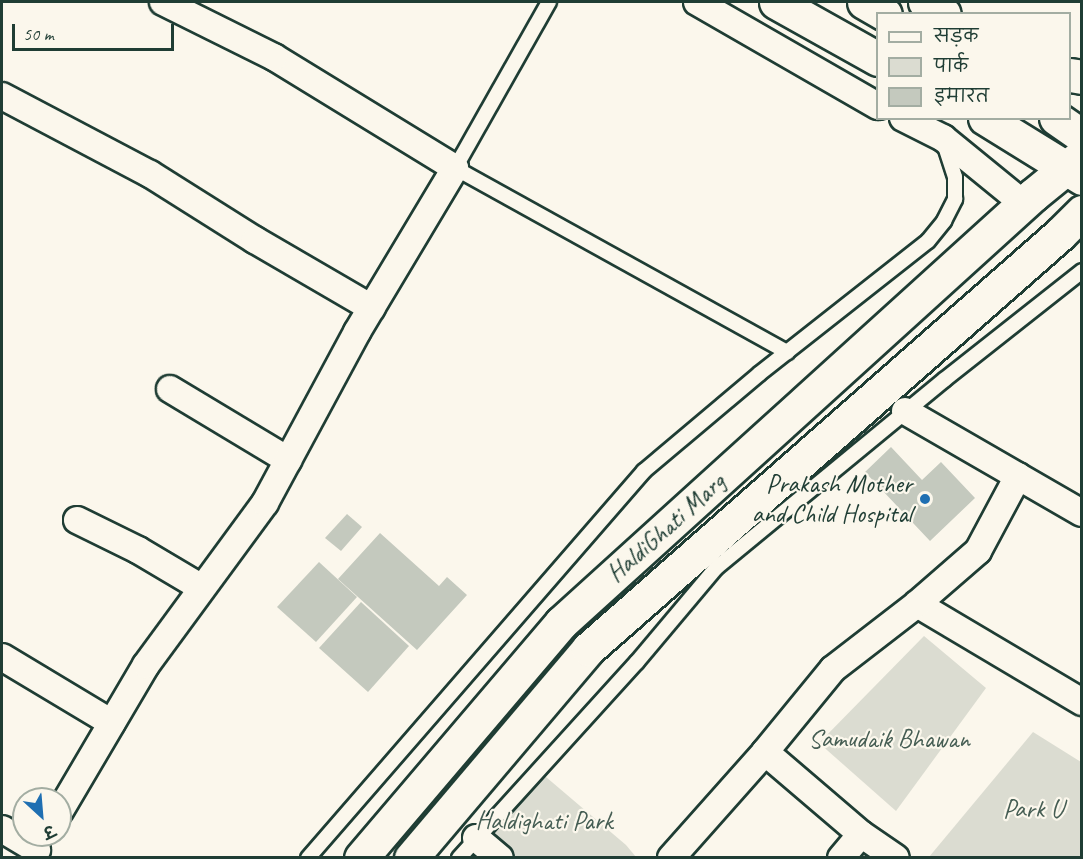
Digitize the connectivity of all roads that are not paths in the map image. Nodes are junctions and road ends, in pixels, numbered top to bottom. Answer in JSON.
{"nodes":[{"id":1,"x":163,"y":2,"type":"edge"},
{"id":2,"x":549,"y":2,"type":"edge"},
{"id":3,"x":697,"y":2,"type":"edge"},
{"id":4,"x":776,"y":2,"type":"edge"},
{"id":5,"x":925,"y":2,"type":"edge"},
{"id":6,"x":941,"y":12,"type":"edge"},
{"id":7,"x":876,"y":57,"type":"edge"},
{"id":8,"x":2,"y":96,"type":"edge"},
{"id":9,"x":876,"y":105,"type":"edge"},
{"id":10,"x":907,"y":120,"type":"edge"},
{"id":11,"x":989,"y":120,"type":"edge"},
{"id":12,"x":1059,"y":120,"type":"edge"},
{"id":13,"x":1082,"y":136,"type":"edge"},
{"id":14,"x":943,"y":138,"type":"junction"},
{"id":15,"x":1076,"y":167,"type":"edge"},
{"id":16,"x":455,"y":168,"type":"junction"},
{"id":17,"x":1023,"y":204,"type":"junction"},
{"id":18,"x":1082,"y":212,"type":"edge"},
{"id":19,"x":1082,"y":271,"type":"edge"},
{"id":20,"x":372,"y":308,"type":"junction"},
{"id":21,"x":787,"y":352,"type":"junction"},
{"id":22,"x":170,"y":389,"type":"dead end"},
{"id":23,"x":905,"y":411,"type":"junction"},
{"id":24,"x":288,"y":460,"type":"junction"},
{"id":25,"x":1018,"y":476,"type":"junction"},
{"id":26,"x":1082,"y":513,"type":"edge"},
{"id":27,"x":77,"y":520,"type":"dead end"},
{"id":28,"x":202,"y":588,"type":"junction"},
{"id":29,"x":917,"y":604,"type":"junction"},
{"id":30,"x":2,"y":657,"type":"edge"},
{"id":31,"x":1082,"y":702,"type":"edge"},
{"id":32,"x":112,"y":723,"type":"junction"},
{"id":33,"x":765,"y":752,"type":"junction"},
{"id":34,"x":72,"y":791,"type":"edge"},
{"id":35,"x":861,"y":834,"type":"junction"},
{"id":36,"x":477,"y":838,"type":"junction"},
{"id":37,"x":308,"y":858,"type":"edge"},
{"id":38,"x":361,"y":858,"type":"edge"},
{"id":39,"x":411,"y":858,"type":"edge"},
{"id":40,"x":459,"y":858,"type":"edge"},
{"id":41,"x":500,"y":858,"type":"edge"},
{"id":42,"x":671,"y":858,"type":"edge"},
{"id":43,"x":841,"y":858,"type":"edge"},
{"id":44,"x":896,"y":858,"type":"edge"}],
"edges":[{"from":1,"to":16,"type":"street"},
{"from":2,"to":16,"type":"lane"},
{"from":3,"to":9,"type":"street"},
{"from":4,"to":7,"type":"main road"},
{"from":5,"to":6,"type":"main road"},
{"from":8,"to":20,"type":"street"},
{"from":10,"to":14,"type":"street"},
{"from":11,"to":15,"type":"main road"},
{"from":12,"to":13,"type":"main road"},
{"from":14,"to":17,"type":"street"},
{"from":14,"to":21,"type":"lane"},
{"from":15,"to":17,"type":"main road","name":"HaldiGhati Marg"},
{"from":16,"to":20,"type":"street"},
{"from":16,"to":21,"type":"lane"},
{"from":17,"to":38,"type":"main road","name":"HaldiGhati Marg"},
{"from":18,"to":39,"type":"main road","name":"HaldiGhati Marg"},
{"from":19,"to":23,"type":"lane"},
{"from":20,"to":24,"type":"street"},
{"from":21,"to":37,"type":"lane"},
{"from":22,"to":24,"type":"street"},
{"from":23,"to":25,"type":"street"},
{"from":23,"to":36,"type":"lane"},
{"from":24,"to":28,"type":"street"},
{"from":25,"to":26,"type":"street"},
{"from":25,"to":29,"type":"street"},
{"from":27,"to":28,"type":"street"},
{"from":28,"to":32,"type":"street"},
{"from":29,"to":31,"type":"street"},
{"from":29,"to":33,"type":"street"},
{"from":30,"to":32,"type":"street"},
{"from":32,"to":34,"type":"street"},
{"from":33,"to":35,"type":"street"},
{"from":33,"to":42,"type":"street"},
{"from":35,"to":43,"type":"street"},
{"from":35,"to":44,"type":"street"},
{"from":36,"to":40,"type":"lane"},
{"from":36,"to":41,"type":"street"}]}
